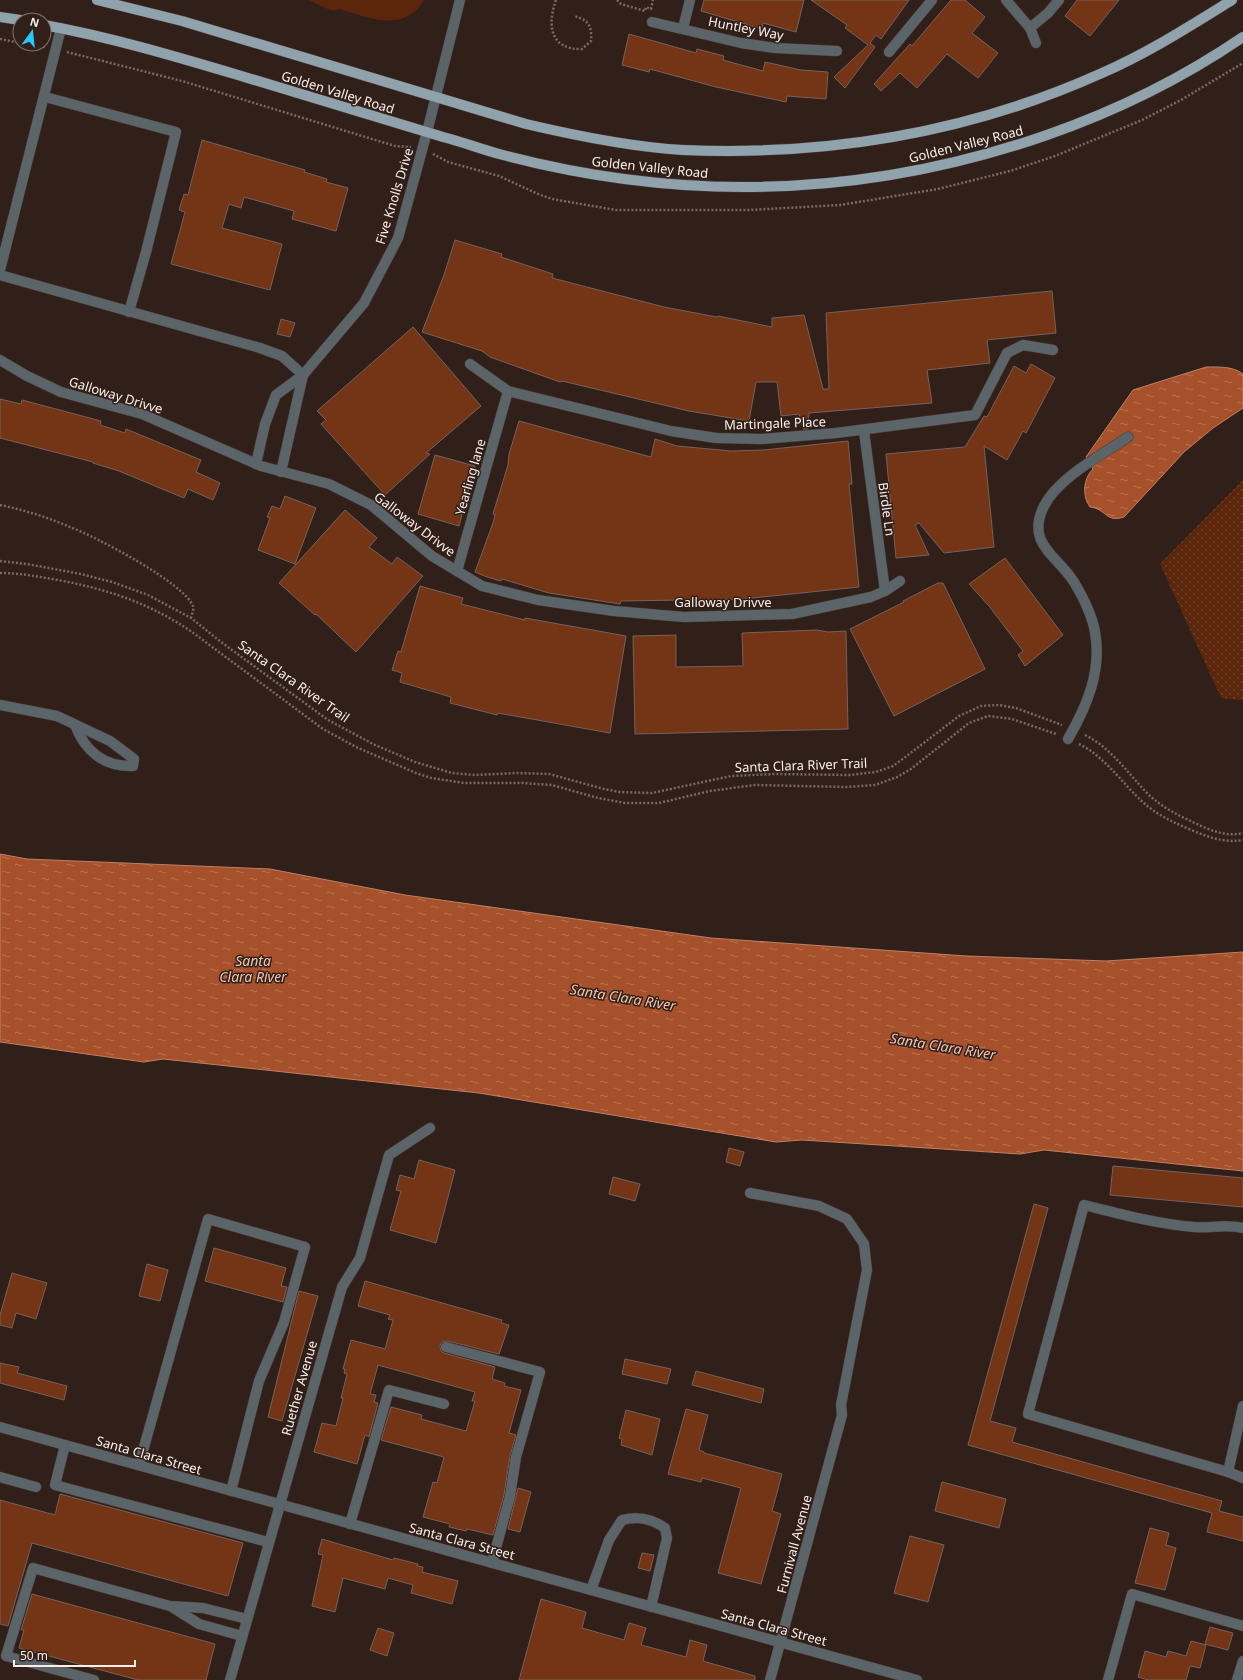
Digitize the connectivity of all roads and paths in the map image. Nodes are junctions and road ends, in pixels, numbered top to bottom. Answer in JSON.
{"nodes":[{"id":1,"x":97,"y":0,"type":"edge"},
{"id":2,"x":460,"y":0,"type":"edge"},
{"id":3,"x":556,"y":0,"type":"edge"},
{"id":4,"x":617,"y":0,"type":"edge"},
{"id":5,"x":653,"y":0,"type":"edge"},
{"id":6,"x":690,"y":0,"type":"edge"},
{"id":7,"x":932,"y":0,"type":"edge"},
{"id":8,"x":1006,"y":0,"type":"edge"},
{"id":9,"x":1059,"y":0,"type":"edge"},
{"id":10,"x":1232,"y":0,"type":"edge"},
{"id":11,"x":0,"y":16,"type":"edge"},
{"id":12,"x":574,"y":16,"type":"dead end"},
{"id":13,"x":12,"y":18,"type":"edge"},
{"id":14,"x":652,"y":22,"type":"dead end"},
{"id":15,"x":52,"y":26,"type":"edge"},
{"id":16,"x":61,"y":28,"type":"junction"},
{"id":17,"x":683,"y":28,"type":"junction"},
{"id":18,"x":1030,"y":28,"type":"junction"},
{"id":19,"x":1243,"y":37,"type":"edge"},
{"id":20,"x":0,"y":39,"type":"edge"},
{"id":21,"x":12,"y":41,"type":"edge"},
{"id":22,"x":1036,"y":43,"type":"dead end"},
{"id":23,"x":836,"y":51,"type":"dead end"},
{"id":24,"x":889,"y":52,"type":"dead end"},
{"id":25,"x":45,"y":96,"type":"junction"},
{"id":26,"x":436,"y":98,"type":"junction"},
{"id":27,"x":427,"y":132,"type":"junction"},
{"id":28,"x":0,"y":270,"type":"edge"},
{"id":29,"x":0,"y":275,"type":"edge"},
{"id":30,"x":130,"y":312,"type":"junction"},
{"id":31,"x":1053,"y":350,"type":"dead end"},
{"id":32,"x":0,"y":360,"type":"edge"},
{"id":33,"x":470,"y":364,"type":"dead end"},
{"id":34,"x":303,"y":375,"type":"junction"},
{"id":35,"x":508,"y":391,"type":"junction"},
{"id":36,"x":864,"y":431,"type":"junction"},
{"id":37,"x":1128,"y":437,"type":"dead end"},
{"id":38,"x":256,"y":464,"type":"junction"},
{"id":39,"x":281,"y":472,"type":"junction"},
{"id":40,"x":0,"y":505,"type":"edge"},
{"id":41,"x":0,"y":562,"type":"edge"},
{"id":42,"x":456,"y":571,"type":"junction"},
{"id":43,"x":0,"y":574,"type":"edge"},
{"id":44,"x":900,"y":581,"type":"dead end"},
{"id":45,"x":885,"y":591,"type":"junction"},
{"id":46,"x":191,"y":618,"type":"junction"},
{"id":47,"x":0,"y":705,"type":"edge"},
{"id":48,"x":75,"y":725,"type":"junction"},
{"id":49,"x":1074,"y":730,"type":"junction"},
{"id":50,"x":1068,"y":739,"type":"junction"},
{"id":51,"x":1243,"y":833,"type":"edge"},
{"id":52,"x":1243,"y":840,"type":"edge"},
{"id":53,"x":430,"y":1128,"type":"dead end"},
{"id":54,"x":750,"y":1193,"type":"dead end"},
{"id":55,"x":1243,"y":1228,"type":"edge"},
{"id":56,"x":446,"y":1347,"type":"dead end"},
{"id":57,"x":444,"y":1404,"type":"dead end"},
{"id":58,"x":1243,"y":1406,"type":"edge"},
{"id":59,"x":0,"y":1427,"type":"edge"},
{"id":60,"x":65,"y":1445,"type":"junction"},
{"id":61,"x":139,"y":1465,"type":"junction"},
{"id":62,"x":1228,"y":1472,"type":"junction"},
{"id":63,"x":0,"y":1477,"type":"edge"},
{"id":64,"x":1243,"y":1478,"type":"edge"},
{"id":65,"x":36,"y":1487,"type":"dead end"},
{"id":66,"x":231,"y":1491,"type":"junction"},
{"id":67,"x":279,"y":1504,"type":"junction"},
{"id":68,"x":350,"y":1524,"type":"junction"},
{"id":69,"x":268,"y":1542,"type":"junction"},
{"id":70,"x":492,"y":1563,"type":"junction"},
{"id":71,"x":592,"y":1590,"type":"junction"},
{"id":72,"x":170,"y":1606,"type":"junction"},
{"id":73,"x":651,"y":1607,"type":"junction"},
{"id":74,"x":247,"y":1619,"type":"junction"},
{"id":75,"x":1243,"y":1626,"type":"edge"},
{"id":76,"x":242,"y":1636,"type":"junction"},
{"id":77,"x":781,"y":1642,"type":"junction"},
{"id":78,"x":1243,"y":1661,"type":"edge"},
{"id":79,"x":94,"y":1680,"type":"edge"},
{"id":80,"x":230,"y":1680,"type":"edge"},
{"id":81,"x":770,"y":1680,"type":"edge"},
{"id":82,"x":917,"y":1680,"type":"edge"},
{"id":83,"x":1108,"y":1680,"type":"edge"},
{"id":84,"x":1237,"y":1680,"type":"edge"}],
"edges":[{"from":1,"to":26,"type":"main road","name":"Golden Valley Road"},
{"from":2,"to":26,"type":"street","name":"Five Knolls Drive"},
{"from":3,"to":12,"type":"path"},
{"from":4,"to":5,"type":"path"},
{"from":6,"to":17,"type":"street"},
{"from":7,"to":24,"type":"street"},
{"from":8,"to":18,"type":"street"},
{"from":9,"to":18,"type":"street"},
{"from":10,"to":26,"type":"main road","name":"Golden Valley Road"},
{"from":11,"to":13,"type":"main road"},
{"from":14,"to":17,"type":"street","name":"Huntley Way"},
{"from":15,"to":16,"type":"main road","name":"Golden Valley Road"},
{"from":16,"to":25,"type":"street"},
{"from":16,"to":27,"type":"main road","name":"Golden Valley Road"},
{"from":17,"to":23,"type":"street","name":"Huntley Way"},
{"from":18,"to":22,"type":"street"},
{"from":19,"to":27,"type":"main road","name":"Golden Valley Road"},
{"from":20,"to":21,"type":"path"},
{"from":25,"to":28,"type":"street"},
{"from":25,"to":30,"type":"street"},
{"from":26,"to":27,"type":"street","name":"Five Knolls Drive"},
{"from":27,"to":34,"type":"street","name":"Five Knolls Drive"},
{"from":29,"to":30,"type":"street"},
{"from":30,"to":34,"type":"street"},
{"from":31,"to":36,"type":"street","name":"Martingale Place"},
{"from":32,"to":38,"type":"street","name":"Galloway Drivve"},
{"from":33,"to":35,"type":"street","name":"Martingale Place"},
{"from":34,"to":38,"type":"street"},
{"from":34,"to":39,"type":"street"},
{"from":35,"to":36,"type":"street","name":"Martingale Place"},
{"from":35,"to":42,"type":"street","name":"Yearling lane"},
{"from":36,"to":45,"type":"street","name":"Birdle Ln"},
{"from":37,"to":49,"type":"street"},
{"from":38,"to":39,"type":"street","name":"Galloway Drivve"},
{"from":39,"to":42,"type":"street","name":"Galloway Drivve"},
{"from":40,"to":46,"type":"path"},
{"from":41,"to":46,"type":"path","name":"Santa Clara River Trail"},
{"from":42,"to":45,"type":"street","name":"Galloway Drivve"},
{"from":43,"to":50,"type":"path"},
{"from":44,"to":45,"type":"street","name":"Galloway Drivve"},
{"from":46,"to":49,"type":"path","name":"Santa Clara River Trail"},
{"from":47,"to":48,"type":"street"},
{"from":48,"to":48,"type":"street"},
{"from":49,"to":50,"type":"street"},
{"from":49,"to":51,"type":"path","name":"Santa Clara River Trail"},
{"from":50,"to":52,"type":"path"},
{"from":53,"to":67,"type":"street","name":"Ruether Avenue"},
{"from":54,"to":77,"type":"street","name":"Furnivall Avenue"},
{"from":55,"to":62,"type":"street"},
{"from":56,"to":70,"type":"street"},
{"from":57,"to":68,"type":"street"},
{"from":58,"to":62,"type":"street"},
{"from":59,"to":60,"type":"street","name":"Santa Clara Street"},
{"from":60,"to":61,"type":"street","name":"Santa Clara Street"},
{"from":60,"to":69,"type":"street"},
{"from":61,"to":66,"type":"street","name":"Santa Clara Street"},
{"from":61,"to":66,"type":"street"},
{"from":62,"to":64,"type":"street"},
{"from":63,"to":65,"type":"street"},
{"from":66,"to":67,"type":"street","name":"Santa Clara Street"},
{"from":67,"to":68,"type":"street","name":"Santa Clara Street"},
{"from":67,"to":69,"type":"street","name":"Ruether Avenue"},
{"from":68,"to":70,"type":"street","name":"Santa Clara Street"},
{"from":69,"to":74,"type":"street","name":"Ruether Avenue"},
{"from":70,"to":71,"type":"street","name":"Santa Clara Street"},
{"from":71,"to":73,"type":"street","name":"Santa Clara Street"},
{"from":71,"to":73,"type":"street"},
{"from":72,"to":74,"type":"street"},
{"from":72,"to":76,"type":"street"},
{"from":72,"to":79,"type":"street"},
{"from":73,"to":77,"type":"street","name":"Santa Clara Street"},
{"from":74,"to":76,"type":"street","name":"Ruether Avenue"},
{"from":75,"to":83,"type":"street"},
{"from":76,"to":80,"type":"street","name":"Ruether Avenue"},
{"from":77,"to":81,"type":"street","name":"Furnivall Avenue"},
{"from":77,"to":82,"type":"street","name":"Santa Clara Street"},
{"from":78,"to":84,"type":"street"}]}
